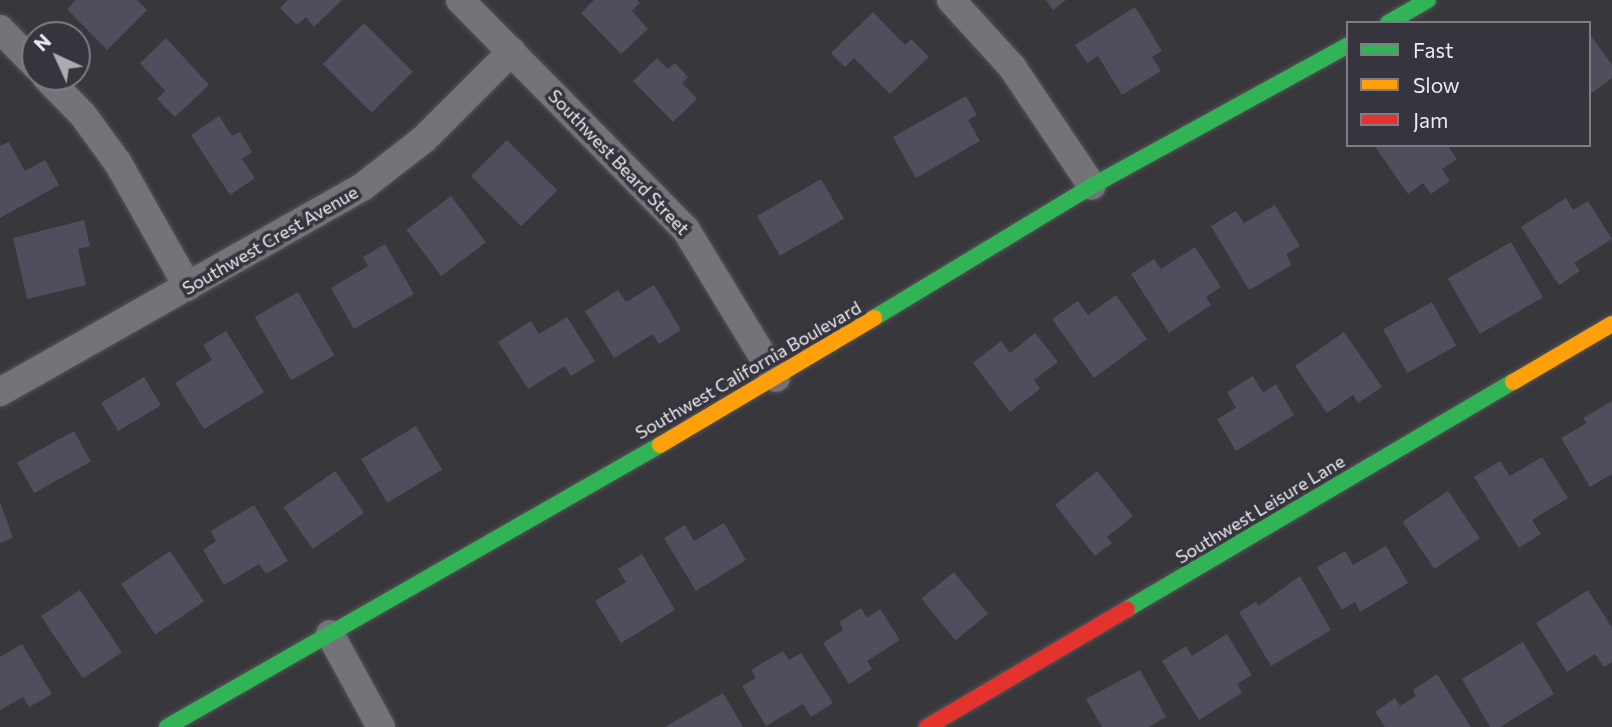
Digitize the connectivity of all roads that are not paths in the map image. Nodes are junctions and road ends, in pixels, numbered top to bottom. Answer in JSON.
{"nodes":[{"id":1,"x":460,"y":0,"type":"edge"},
{"id":2,"x":951,"y":0,"type":"edge"},
{"id":3,"x":1428,"y":0,"type":"edge"},
{"id":4,"x":1396,"y":12,"type":"edge"},
{"id":5,"x":0,"y":29,"type":"edge"},
{"id":6,"x":1346,"y":46,"type":"edge"},
{"id":7,"x":21,"y":51,"type":"edge"},
{"id":8,"x":512,"y":51,"type":"junction"},
{"id":9,"x":60,"y":91,"type":"edge"},
{"id":10,"x":1092,"y":186,"type":"junction"},
{"id":11,"x":188,"y":286,"type":"junction"},
{"id":12,"x":1612,"y":324,"type":"edge"},
{"id":13,"x":776,"y":378,"type":"junction"},
{"id":14,"x":0,"y":392,"type":"edge"},
{"id":15,"x":330,"y":634,"type":"junction"},
{"id":16,"x":167,"y":727,"type":"edge"},
{"id":17,"x":382,"y":727,"type":"edge"},
{"id":18,"x":928,"y":727,"type":"edge"}],
"edges":[{"from":1,"to":8,"type":"street","name":"Southwest Beard Street"},
{"from":2,"to":10,"type":"street"},
{"from":3,"to":4,"type":"street"},
{"from":5,"to":7,"type":"street"},
{"from":6,"to":10,"type":"street","name":"Southwest California Boulevard"},
{"from":8,"to":11,"type":"street","name":"Southwest Crest Avenue"},
{"from":8,"to":13,"type":"street","name":"Southwest Beard Street"},
{"from":9,"to":11,"type":"street"},
{"from":10,"to":13,"type":"street","name":"Southwest California Boulevard"},
{"from":11,"to":14,"type":"street","name":"Southwest Crest Avenue"},
{"from":12,"to":18,"type":"street","name":"Southwest Leisure Lane"},
{"from":13,"to":15,"type":"street","name":"Southwest California Boulevard"},
{"from":15,"to":16,"type":"street","name":"Southwest California Boulevard"},
{"from":15,"to":17,"type":"street"}]}
